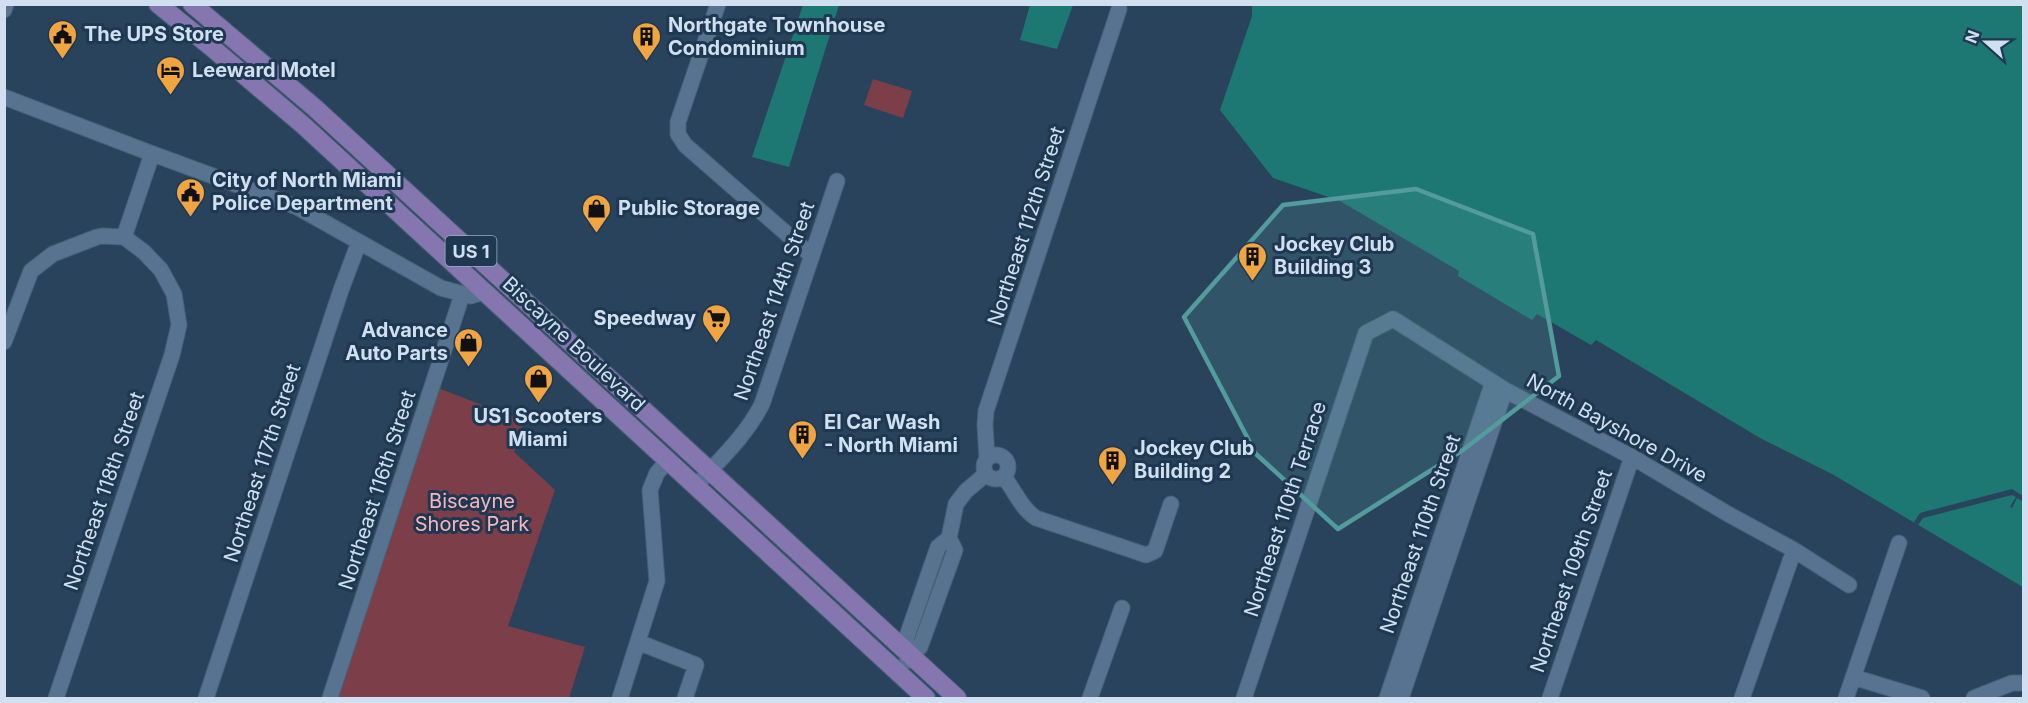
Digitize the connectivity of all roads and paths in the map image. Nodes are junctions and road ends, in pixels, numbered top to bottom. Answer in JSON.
{"nodes":[{"id":1,"x":6,"y":4,"type":"edge"},
{"id":2,"x":158,"y":4,"type":"edge"},
{"id":3,"x":192,"y":4,"type":"edge"},
{"id":4,"x":718,"y":4,"type":"edge"},
{"id":5,"x":1119,"y":9,"type":"dead end"},
{"id":6,"x":4,"y":10,"type":"edge"},
{"id":7,"x":4,"y":97,"type":"edge"},
{"id":8,"x":152,"y":154,"type":"junction"},
{"id":9,"x":837,"y":181,"type":"dead end"},
{"id":10,"x":124,"y":237,"type":"junction"},
{"id":11,"x":359,"y":242,"type":"junction"},
{"id":12,"x":812,"y":256,"type":"junction"},
{"id":13,"x":484,"y":292,"type":"junction"},
{"id":14,"x":517,"y":293,"type":"junction"},
{"id":15,"x":462,"y":295,"type":"junction"},
{"id":16,"x":1365,"y":333,"type":"joint"},
{"id":17,"x":4,"y":342,"type":"edge"},
{"id":18,"x":1499,"y":386,"type":"junction"},
{"id":19,"x":1632,"y":457,"type":"junction"},
{"id":20,"x":668,"y":460,"type":"junction"},
{"id":21,"x":986,"y":466,"type":"junction"},
{"id":22,"x":710,"y":471,"type":"junction"},
{"id":23,"x":1004,"y":477,"type":"junction"},
{"id":24,"x":696,"y":486,"type":"junction"},
{"id":25,"x":1172,"y":504,"type":"dead end"},
{"id":26,"x":949,"y":538,"type":"junction"},
{"id":27,"x":1899,"y":543,"type":"dead end"},
{"id":28,"x":1794,"y":550,"type":"junction"},
{"id":29,"x":930,"y":571,"type":"junction"},
{"id":30,"x":945,"y":578,"type":"junction"},
{"id":31,"x":1849,"y":585,"type":"dead end"},
{"id":32,"x":1122,"y":608,"type":"dead end"},
{"id":33,"x":638,"y":642,"type":"junction"},
{"id":34,"x":910,"y":655,"type":"junction"},
{"id":35,"x":902,"y":675,"type":"junction"},
{"id":36,"x":1853,"y":677,"type":"junction"},
{"id":37,"x":2023,"y":683,"type":"edge"},
{"id":38,"x":56,"y":699,"type":"edge"},
{"id":39,"x":206,"y":699,"type":"edge"},
{"id":40,"x":330,"y":699,"type":"edge"},
{"id":41,"x":620,"y":699,"type":"edge"},
{"id":42,"x":685,"y":699,"type":"edge"},
{"id":43,"x":926,"y":699,"type":"edge"},
{"id":44,"x":957,"y":699,"type":"edge"},
{"id":45,"x":1090,"y":699,"type":"edge"},
{"id":46,"x":1244,"y":699,"type":"edge"},
{"id":47,"x":1387,"y":699,"type":"edge"},
{"id":48,"x":1401,"y":699,"type":"edge"},
{"id":49,"x":1550,"y":699,"type":"edge"},
{"id":50,"x":1742,"y":699,"type":"edge"},
{"id":51,"x":1846,"y":699,"type":"edge"},
{"id":52,"x":1922,"y":699,"type":"edge"},
{"id":53,"x":1974,"y":699,"type":"edge"}],
"edges":[{"from":1,"to":6,"type":"street"},
{"from":2,"to":13,"type":"main road","name":"Biscayne Boulevard","number":"US 1"},
{"from":3,"to":14,"type":"main road","name":"Biscayne Boulevard","number":"US 1"},
{"from":4,"to":12,"type":"street"},
{"from":5,"to":21,"type":"street","name":"Northeast 112th Street"},
{"from":7,"to":8,"type":"street"},
{"from":8,"to":10,"type":"street"},
{"from":8,"to":11,"type":"street"},
{"from":9,"to":12,"type":"street","name":"Northeast 114th Street"},
{"from":10,"to":17,"type":"street"},
{"from":10,"to":38,"type":"street","name":"Northeast 118th Street"},
{"from":11,"to":15,"type":"street"},
{"from":11,"to":39,"type":"street","name":"Northeast 117th Street"},
{"from":12,"to":22,"type":"street","name":"Northeast 114th Street"},
{"from":13,"to":14,"type":"main road"},
{"from":13,"to":15,"type":"street"},
{"from":13,"to":20,"type":"main road","name":"Biscayne Boulevard","number":"US 1"},
{"from":14,"to":22,"type":"main road","name":"Biscayne Boulevard","number":"US 1"},
{"from":15,"to":40,"type":"street","name":"Northeast 116th Street"},
{"from":16,"to":18,"type":"street","name":"North Bayshore Drive"},
{"from":16,"to":46,"type":"street","name":"Northeast 110th Terrace"},
{"from":18,"to":19,"type":"street","name":"North Bayshore Drive"},
{"from":18,"to":47,"type":"street","name":"Northeast 110th Street"},
{"from":18,"to":48,"type":"street","name":"Northeast 110th Street"},
{"from":19,"to":28,"type":"street","name":"North Bayshore Drive"},
{"from":19,"to":49,"type":"street","name":"Northeast 109th Street"},
{"from":20,"to":24,"type":"main road","name":"Biscayne Boulevard","number":"US 1"},
{"from":20,"to":33,"type":"street"},
{"from":21,"to":23,"type":"street"},
{"from":21,"to":23,"type":"street"},
{"from":21,"to":26,"type":"street"},
{"from":22,"to":24,"type":"street","name":"Northeast 114th Street"},
{"from":22,"to":34,"type":"main road","name":"Biscayne Boulevard","number":"US 1"},
{"from":23,"to":25,"type":"street"},
{"from":24,"to":35,"type":"main road","name":"Biscayne Boulevard","number":"US 1"},
{"from":26,"to":29,"type":"street"},
{"from":26,"to":30,"type":"street"},
{"from":27,"to":36,"type":"street"},
{"from":28,"to":31,"type":"street","name":"North Bayshore Drive"},
{"from":28,"to":50,"type":"street"},
{"from":29,"to":30,"type":"street"},
{"from":29,"to":34,"type":"street"},
{"from":30,"to":34,"type":"street"},
{"from":32,"to":45,"type":"street"},
{"from":33,"to":41,"type":"street"},
{"from":33,"to":42,"type":"street"},
{"from":34,"to":35,"type":"street"},
{"from":34,"to":44,"type":"main road","name":"Biscayne Boulevard","number":"US 1"},
{"from":35,"to":43,"type":"main road","name":"Biscayne Boulevard","number":"US 1"},
{"from":36,"to":51,"type":"street"},
{"from":36,"to":52,"type":"street"},
{"from":37,"to":53,"type":"street"}]}
